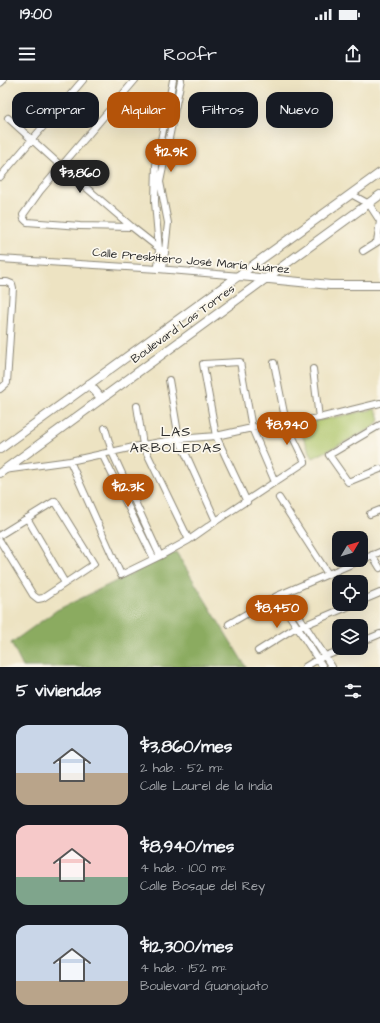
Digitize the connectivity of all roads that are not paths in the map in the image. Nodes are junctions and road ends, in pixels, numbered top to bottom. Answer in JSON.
{"nodes":[{"id":1,"x":83,"y":80,"type":"edge"},
{"id":2,"x":135,"y":80,"type":"edge"},
{"id":3,"x":173,"y":80,"type":"edge"},
{"id":4,"x":181,"y":80,"type":"edge"},
{"id":5,"x":171,"y":92,"type":"edge"},
{"id":6,"x":178,"y":92,"type":"edge"},
{"id":7,"x":8,"y":118,"type":"dead end"},
{"id":8,"x":164,"y":128,"type":"edge"},
{"id":9,"x":171,"y":128,"type":"edge"},
{"id":10,"x":32,"y":140,"type":"junction"},
{"id":11,"x":61,"y":166,"type":"junction"},
{"id":12,"x":380,"y":173,"type":"edge"},
{"id":13,"x":0,"y":177,"type":"edge"},
{"id":14,"x":157,"y":181,"type":"junction"},
{"id":15,"x":353,"y":195,"type":"junction"},
{"id":16,"x":380,"y":195,"type":"edge"},
{"id":17,"x":366,"y":202,"type":"junction"},
{"id":18,"x":132,"y":227,"type":"junction"},
{"id":19,"x":378,"y":241,"type":"edge"},
{"id":20,"x":159,"y":249,"type":"junction"},
{"id":21,"x":363,"y":251,"type":"dead end"},
{"id":22,"x":165,"y":253,"type":"junction"},
{"id":23,"x":0,"y":260,"type":"edge"},
{"id":24,"x":160,"y":269,"type":"junction"},
{"id":25,"x":247,"y":277,"type":"junction"},
{"id":26,"x":266,"y":279,"type":"junction"},
{"id":27,"x":0,"y":282,"type":"edge"},
{"id":28,"x":380,"y":285,"type":"edge"},
{"id":29,"x":274,"y":363,"type":"dead end"},
{"id":30,"x":313,"y":370,"type":"dead end"},
{"id":31,"x":169,"y":380,"type":"dead end"},
{"id":32,"x":89,"y":384,"type":"junction"},
{"id":33,"x":0,"y":389,"type":"edge"},
{"id":34,"x":101,"y":398,"type":"junction"},
{"id":35,"x":378,"y":404,"type":"edge"},
{"id":36,"x":137,"y":406,"type":"dead end"},
{"id":37,"x":380,"y":410,"type":"edge"},
{"id":38,"x":319,"y":418,"type":"junction"},
{"id":39,"x":286,"y":423,"type":"junction"},
{"id":40,"x":380,"y":425,"type":"edge"},
{"id":41,"x":105,"y":428,"type":"dead end"},
{"id":42,"x":252,"y":428,"type":"junction"},
{"id":43,"x":216,"y":436,"type":"junction"},
{"id":44,"x":179,"y":439,"type":"junction"},
{"id":45,"x":143,"y":445,"type":"junction"},
{"id":46,"x":0,"y":449,"type":"edge"},
{"id":47,"x":112,"y":452,"type":"junction"},
{"id":48,"x":102,"y":454,"type":"junction"},
{"id":49,"x":19,"y":459,"type":"junction"},
{"id":50,"x":70,"y":461,"type":"junction"},
{"id":51,"x":26,"y":467,"type":"junction"},
{"id":52,"x":380,"y":469,"type":"edge"},
{"id":53,"x":2,"y":472,"type":"edge"},
{"id":54,"x":275,"y":482,"type":"junction"},
{"id":55,"x":279,"y":498,"type":"dead end"},
{"id":56,"x":247,"y":502,"type":"junction"},
{"id":57,"x":380,"y":510,"type":"edge"},
{"id":58,"x":370,"y":514,"type":"dead end"},
{"id":59,"x":27,"y":518,"type":"junction"},
{"id":60,"x":216,"y":521,"type":"junction"},
{"id":61,"x":0,"y":535,"type":"edge"},
{"id":62,"x":189,"y":540,"type":"junction"},
{"id":63,"x":0,"y":541,"type":"edge"},
{"id":64,"x":380,"y":552,"type":"edge"},
{"id":65,"x":372,"y":555,"type":"junction"},
{"id":66,"x":160,"y":556,"type":"junction"},
{"id":67,"x":368,"y":557,"type":"edge"},
{"id":68,"x":154,"y":560,"type":"junction"},
{"id":69,"x":344,"y":567,"type":"edge"},
{"id":70,"x":380,"y":568,"type":"edge"},
{"id":71,"x":328,"y":574,"type":"junction"},
{"id":72,"x":65,"y":582,"type":"junction"},
{"id":73,"x":284,"y":593,"type":"junction"},
{"id":74,"x":380,"y":593,"type":"edge"},
{"id":75,"x":276,"y":596,"type":"junction"},
{"id":76,"x":368,"y":598,"type":"edge"},
{"id":77,"x":337,"y":611,"type":"edge"},
{"id":78,"x":229,"y":624,"type":"dead end"},
{"id":79,"x":304,"y":625,"type":"junction"},
{"id":80,"x":296,"y":627,"type":"junction"},
{"id":81,"x":380,"y":634,"type":"edge"},
{"id":82,"x":368,"y":639,"type":"edge"},
{"id":83,"x":258,"y":651,"type":"dead end"},
{"id":84,"x":332,"y":654,"type":"edge"},
{"id":85,"x":325,"y":657,"type":"junction"},
{"id":86,"x":318,"y":659,"type":"junction"},
{"id":87,"x":305,"y":667,"type":"edge"},
{"id":88,"x":323,"y":667,"type":"edge"},
{"id":89,"x":332,"y":667,"type":"edge"}],
"edges":[{"from":1,"to":10,"type":"street"},
{"from":2,"to":11,"type":"street"},
{"from":3,"to":5,"type":"street"},
{"from":4,"to":6,"type":"street"},
{"from":7,"to":10,"type":"street"},
{"from":8,"to":14,"type":"street"},
{"from":9,"to":14,"type":"street"},
{"from":10,"to":11,"type":"street"},
{"from":10,"to":13,"type":"street"},
{"from":11,"to":18,"type":"street"},
{"from":11,"to":18,"type":"street"},
{"from":12,"to":15,"type":"street","name":"Boulevard Las Torres"},
{"from":14,"to":20,"type":"street"},
{"from":14,"to":22,"type":"street"},
{"from":15,"to":17,"type":"street"},
{"from":15,"to":25,"type":"street","name":"Boulevard Las Torres"},
{"from":16,"to":17,"type":"street","name":"Boulevard Las Torres"},
{"from":17,"to":19,"type":"street"},
{"from":17,"to":26,"type":"street","name":"Boulevard Las Torres"},
{"from":18,"to":20,"type":"street"},
{"from":19,"to":21,"type":"street"},
{"from":20,"to":22,"type":"street"},
{"from":20,"to":24,"type":"street"},
{"from":22,"to":24,"type":"street"},
{"from":23,"to":24,"type":"street","name":"Calle Presbítero José María Juárez"},
{"from":24,"to":25,"type":"street","name":"Calle Presbítero José María Juárez"},
{"from":25,"to":26,"type":"street","name":"Calle Presbítero José María Juárez"},
{"from":25,"to":32,"type":"street","name":"Boulevard Las Torres"},
{"from":26,"to":28,"type":"street","name":"Calle Presbítero José María Juárez"},
{"from":26,"to":34,"type":"street","name":"Boulevard Las Torres"},
{"from":27,"to":33,"type":"street"},
{"from":29,"to":39,"type":"street"},
{"from":30,"to":38,"type":"street"},
{"from":31,"to":44,"type":"street"},
{"from":32,"to":34,"type":"street"},
{"from":32,"to":46,"type":"street","name":"Boulevard Las Torres"},
{"from":34,"to":49,"type":"street","name":"Boulevard Las Torres"},
{"from":35,"to":37,"type":"street"},
{"from":35,"to":38,"type":"street"},
{"from":36,"to":45,"type":"street"},
{"from":38,"to":39,"type":"street"},
{"from":39,"to":42,"type":"street"},
{"from":39,"to":54,"type":"street"},
{"from":40,"to":52,"type":"street"},
{"from":41,"to":47,"type":"street"},
{"from":42,"to":43,"type":"street"},
{"from":42,"to":43,"type":"street"},
{"from":42,"to":54,"type":"street"},
{"from":43,"to":44,"type":"street"},
{"from":43,"to":56,"type":"street"},
{"from":44,"to":45,"type":"street"},
{"from":44,"to":60,"type":"street"},
{"from":45,"to":47,"type":"street"},
{"from":45,"to":62,"type":"street"},
{"from":47,"to":48,"type":"street"},
{"from":47,"to":66,"type":"street"},
{"from":48,"to":50,"type":"street"},
{"from":48,"to":68,"type":"street"},
{"from":49,"to":51,"type":"street"},
{"from":49,"to":53,"type":"street","name":"Boulevard Las Torres"},
{"from":50,"to":51,"type":"street"},
{"from":50,"to":68,"type":"street"},
{"from":51,"to":53,"type":"street"},
{"from":54,"to":56,"type":"street"},
{"from":55,"to":71,"type":"street"},
{"from":56,"to":60,"type":"street"},
{"from":57,"to":58,"type":"street"},
{"from":59,"to":61,"type":"street"},
{"from":59,"to":72,"type":"street"},
{"from":59,"to":72,"type":"street"},
{"from":60,"to":62,"type":"street"},
{"from":62,"to":66,"type":"street"},
{"from":63,"to":72,"type":"street"},
{"from":64,"to":65,"type":"street"},
{"from":65,"to":67,"type":"street"},
{"from":65,"to":70,"type":"street"},
{"from":66,"to":68,"type":"street"},
{"from":69,"to":71,"type":"street"},
{"from":71,"to":73,"type":"street"},
{"from":73,"to":75,"type":"street"},
{"from":73,"to":79,"type":"street"},
{"from":74,"to":76,"type":"street"},
{"from":75,"to":78,"type":"street"},
{"from":75,"to":80,"type":"street"},
{"from":77,"to":79,"type":"street"},
{"from":79,"to":80,"type":"street"},
{"from":79,"to":85,"type":"street"},
{"from":80,"to":83,"type":"street"},
{"from":80,"to":86,"type":"street"},
{"from":81,"to":82,"type":"street"},
{"from":84,"to":85,"type":"street"},
{"from":85,"to":86,"type":"street"},
{"from":85,"to":89,"type":"street"},
{"from":86,"to":87,"type":"street"},
{"from":86,"to":88,"type":"street"}]}
